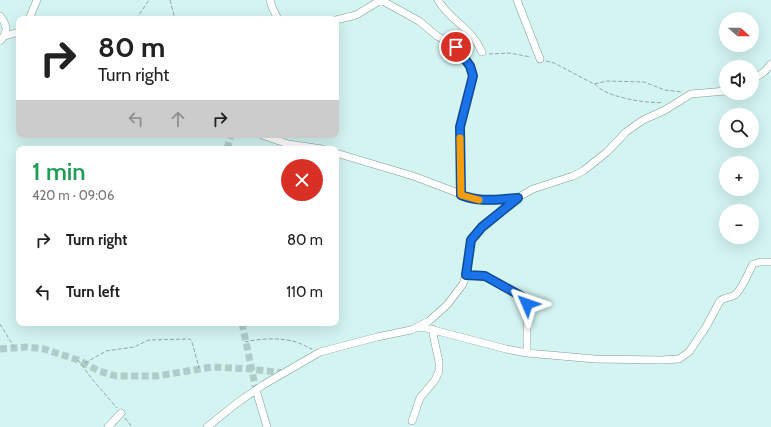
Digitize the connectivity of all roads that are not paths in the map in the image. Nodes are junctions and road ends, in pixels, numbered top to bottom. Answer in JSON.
{"nodes":[{"id":1,"x":37,"y":0,"type":"edge"},
{"id":2,"x":270,"y":0,"type":"edge"},
{"id":3,"x":381,"y":0,"type":"edge"},
{"id":4,"x":438,"y":0,"type":"edge"},
{"id":5,"x":517,"y":0,"type":"edge"},
{"id":6,"x":0,"y":16,"type":"edge"},
{"id":7,"x":30,"y":16,"type":"edge"},
{"id":8,"x":276,"y":16,"type":"edge"},
{"id":9,"x":339,"y":19,"type":"edge"},
{"id":10,"x":16,"y":33,"type":"edge"},
{"id":11,"x":3,"y":38,"type":"edge"},
{"id":12,"x":482,"y":52,"type":"road end"},
{"id":13,"x":540,"y":59,"type":"road end"},
{"id":14,"x":771,"y":64,"type":"edge"},
{"id":15,"x":759,"y":75,"type":"edge"},
{"id":16,"x":719,"y":92,"type":"edge"},
{"id":17,"x":271,"y":138,"type":"edge"},
{"id":18,"x":302,"y":146,"type":"edge"},
{"id":19,"x":339,"y":154,"type":"edge"},
{"id":20,"x":461,"y":195,"type":"junction"},
{"id":21,"x":518,"y":198,"type":"junction"},
{"id":22,"x":771,"y":262,"type":"edge"},
{"id":23,"x":466,"y":275,"type":"junction"},
{"id":24,"x":417,"y":328,"type":"junction"},
{"id":25,"x":432,"y":329,"type":"junction"},
{"id":26,"x":527,"y":353,"type":"junction"},
{"id":27,"x":256,"y":390,"type":"junction"},
{"id":28,"x":121,"y":413,"type":"road end"},
{"id":29,"x":412,"y":421,"type":"dead end"},
{"id":30,"x":108,"y":427,"type":"edge"},
{"id":31,"x":207,"y":427,"type":"edge"},
{"id":32,"x":268,"y":427,"type":"edge"}],
"edges":[{"from":1,"to":7,"type":"street"},
{"from":2,"to":8,"type":"street"},
{"from":3,"to":9,"type":"street"},
{"from":3,"to":20,"type":"street"},
{"from":4,"to":12,"type":"street"},
{"from":5,"to":13,"type":"street"},
{"from":6,"to":11,"type":"street"},
{"from":10,"to":11,"type":"street"},
{"from":14,"to":15,"type":"street"},
{"from":16,"to":21,"type":"street"},
{"from":17,"to":18,"type":"street"},
{"from":19,"to":20,"type":"street"},
{"from":20,"to":21,"type":"street"},
{"from":21,"to":23,"type":"street"},
{"from":22,"to":26,"type":"street"},
{"from":23,"to":24,"type":"street"},
{"from":23,"to":26,"type":"street"},
{"from":24,"to":25,"type":"street"},
{"from":24,"to":27,"type":"street"},
{"from":25,"to":26,"type":"street"},
{"from":25,"to":29,"type":"street"},
{"from":27,"to":31,"type":"street"},
{"from":27,"to":32,"type":"street"},
{"from":28,"to":30,"type":"street"}]}
